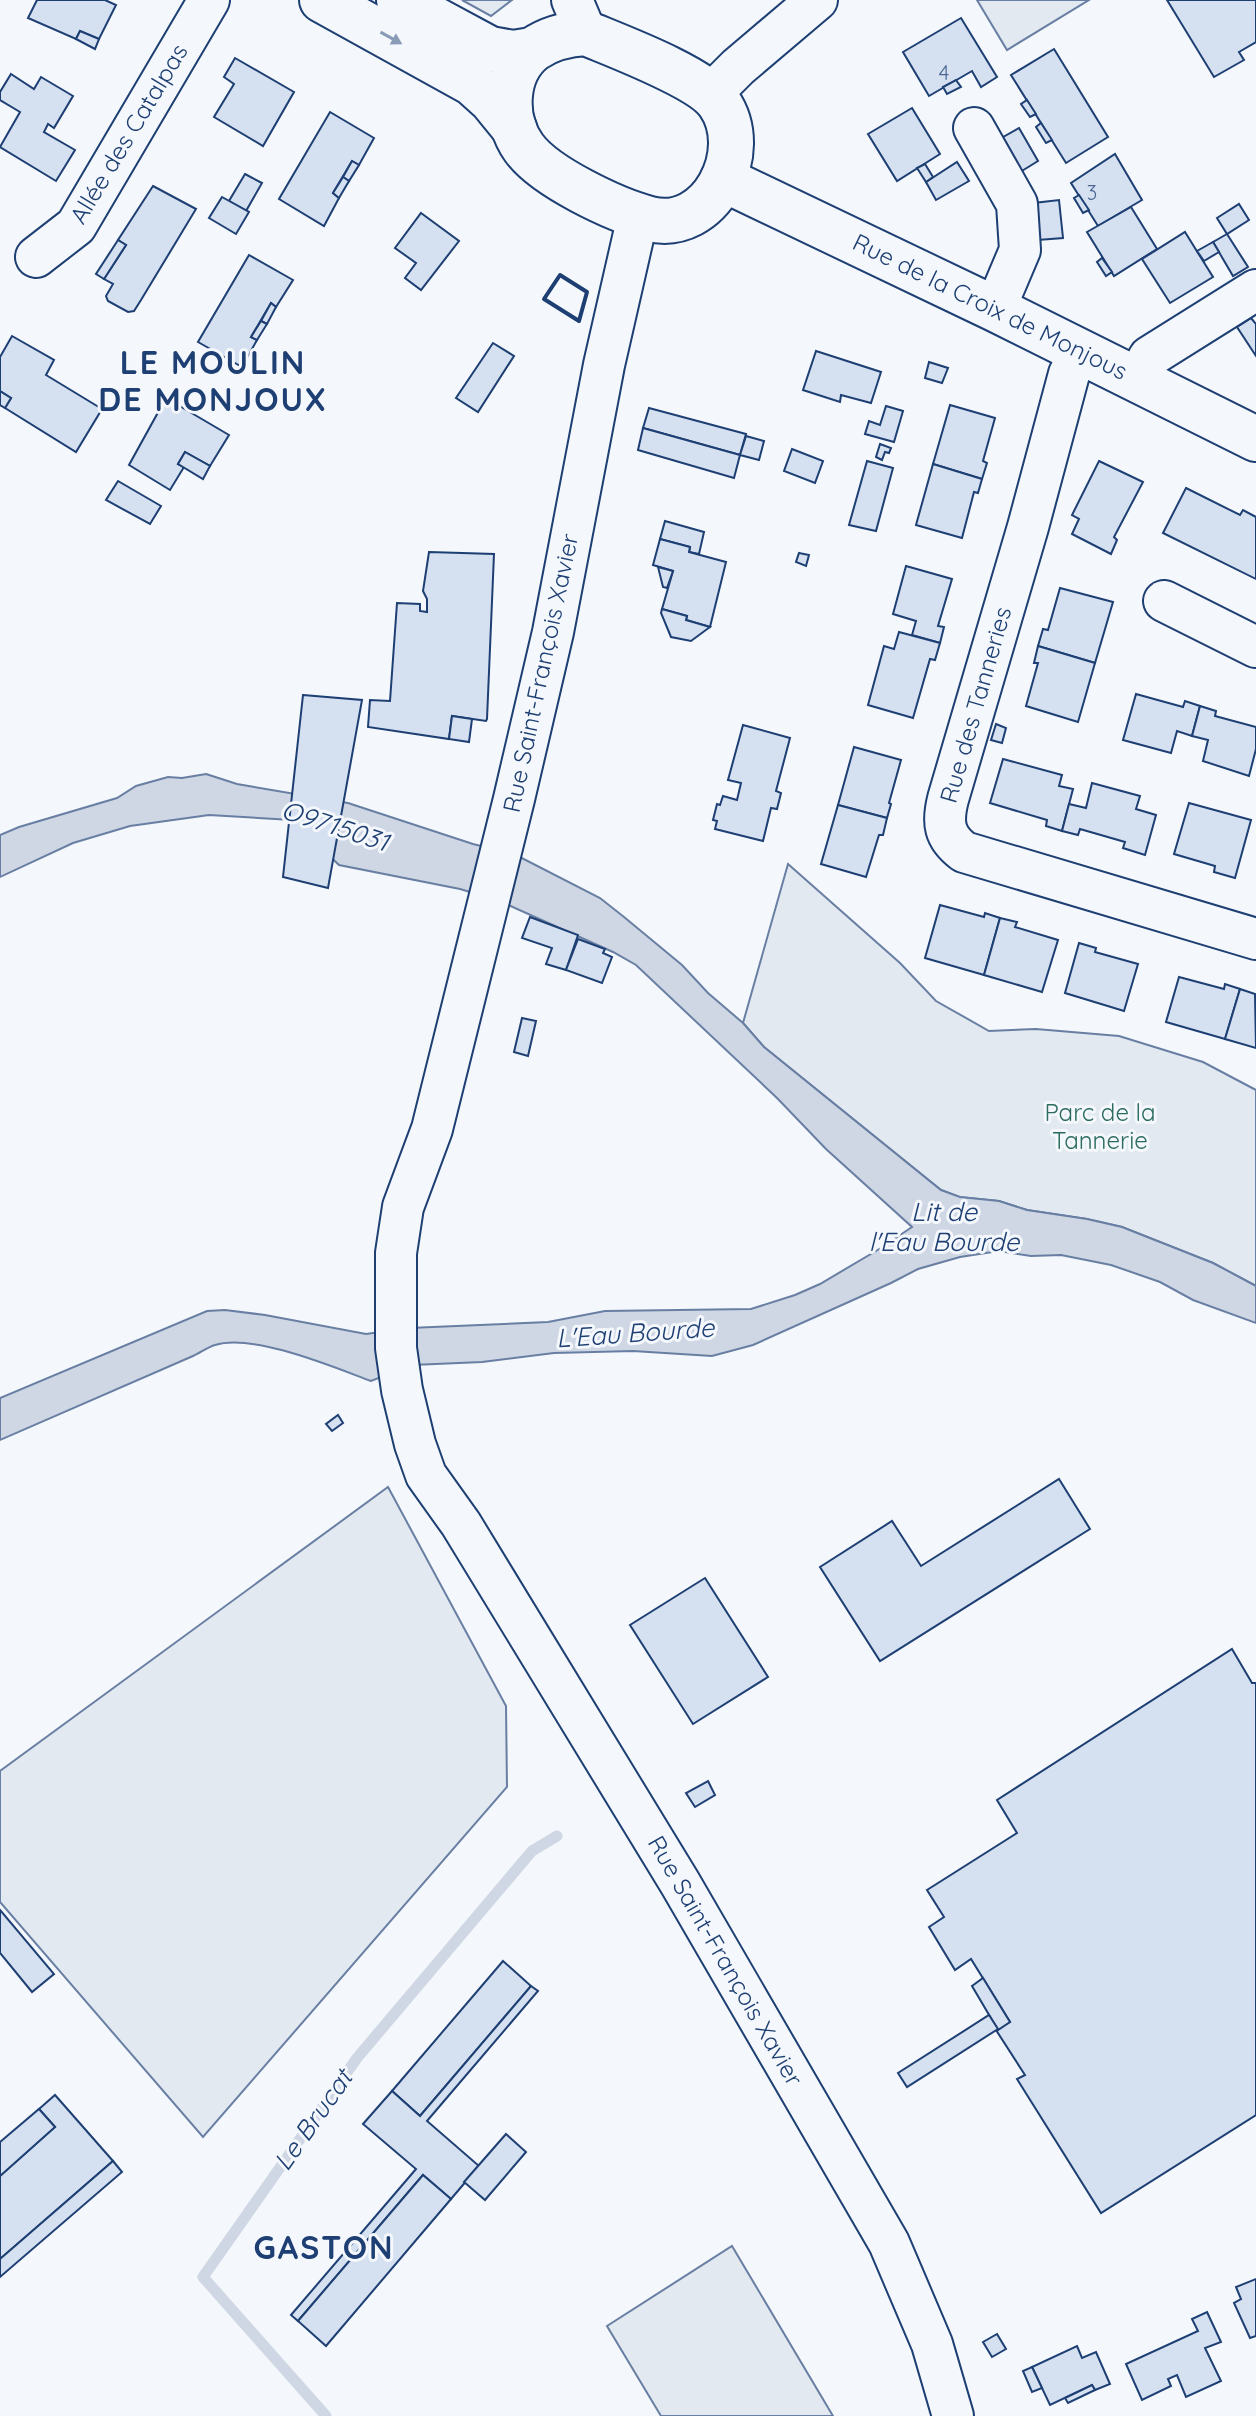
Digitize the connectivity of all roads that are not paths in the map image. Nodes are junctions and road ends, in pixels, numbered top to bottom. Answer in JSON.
{"nodes":[{"id":1,"x":209,"y":0,"type":"edge"},
{"id":2,"x":322,"y":0,"type":"edge"},
{"id":3,"x":399,"y":0,"type":"edge"},
{"id":4,"x":817,"y":0,"type":"edge"},
{"id":5,"x":579,"y":16,"type":"edge"},
{"id":6,"x":532,"y":50,"type":"junction"},
{"id":7,"x":711,"y":94,"type":"junction"},
{"id":8,"x":514,"y":128,"type":"junction"},
{"id":9,"x":974,"y":128,"type":"dead end"},
{"id":10,"x":723,"y":179,"type":"junction"},
{"id":11,"x":638,"y":216,"type":"junction"},
{"id":12,"x":36,"y":257,"type":"dead end"},
{"id":13,"x":1256,"y":290,"type":"edge"},
{"id":14,"x":995,"y":309,"type":"junction"},
{"id":15,"x":1080,"y":352,"type":"junction"},
{"id":16,"x":1138,"y":379,"type":"junction"},
{"id":17,"x":1256,"y":439,"type":"edge"},
{"id":18,"x":1164,"y":601,"type":"dead end"},
{"id":19,"x":1256,"y":647,"type":"edge"},
{"id":20,"x":1256,"y":939,"type":"edge"},
{"id":21,"x":953,"y":2416,"type":"edge"}],
"edges":[{"from":1,"to":12,"type":"street","name":"Allée des Catalpas"},
{"from":2,"to":8,"type":"main road","one_way":true},
{"from":3,"to":6,"type":"main road"},
{"from":4,"to":7,"type":"street"},
{"from":5,"to":6,"type":"main road"},
{"from":5,"to":7,"type":"main road"},
{"from":6,"to":8,"type":"main road"},
{"from":7,"to":10,"type":"main road"},
{"from":8,"to":11,"type":"main road"},
{"from":9,"to":14,"type":"street"},
{"from":10,"to":11,"type":"main road"},
{"from":10,"to":14,"type":"main road","name":"Rue de la Croix de Monjous"},
{"from":11,"to":21,"type":"street","name":"Rue Saint-François Xavier"},
{"from":13,"to":16,"type":"street"},
{"from":14,"to":15,"type":"main road","name":"Rue de la Croix de Monjous"},
{"from":15,"to":16,"type":"main road","name":"Rue de la Croix de Monjous"},
{"from":15,"to":20,"type":"street","name":"Rue des Tanneries"},
{"from":16,"to":17,"type":"main road","name":"Rue de la Croix de Monjous"},
{"from":18,"to":19,"type":"street"}]}
